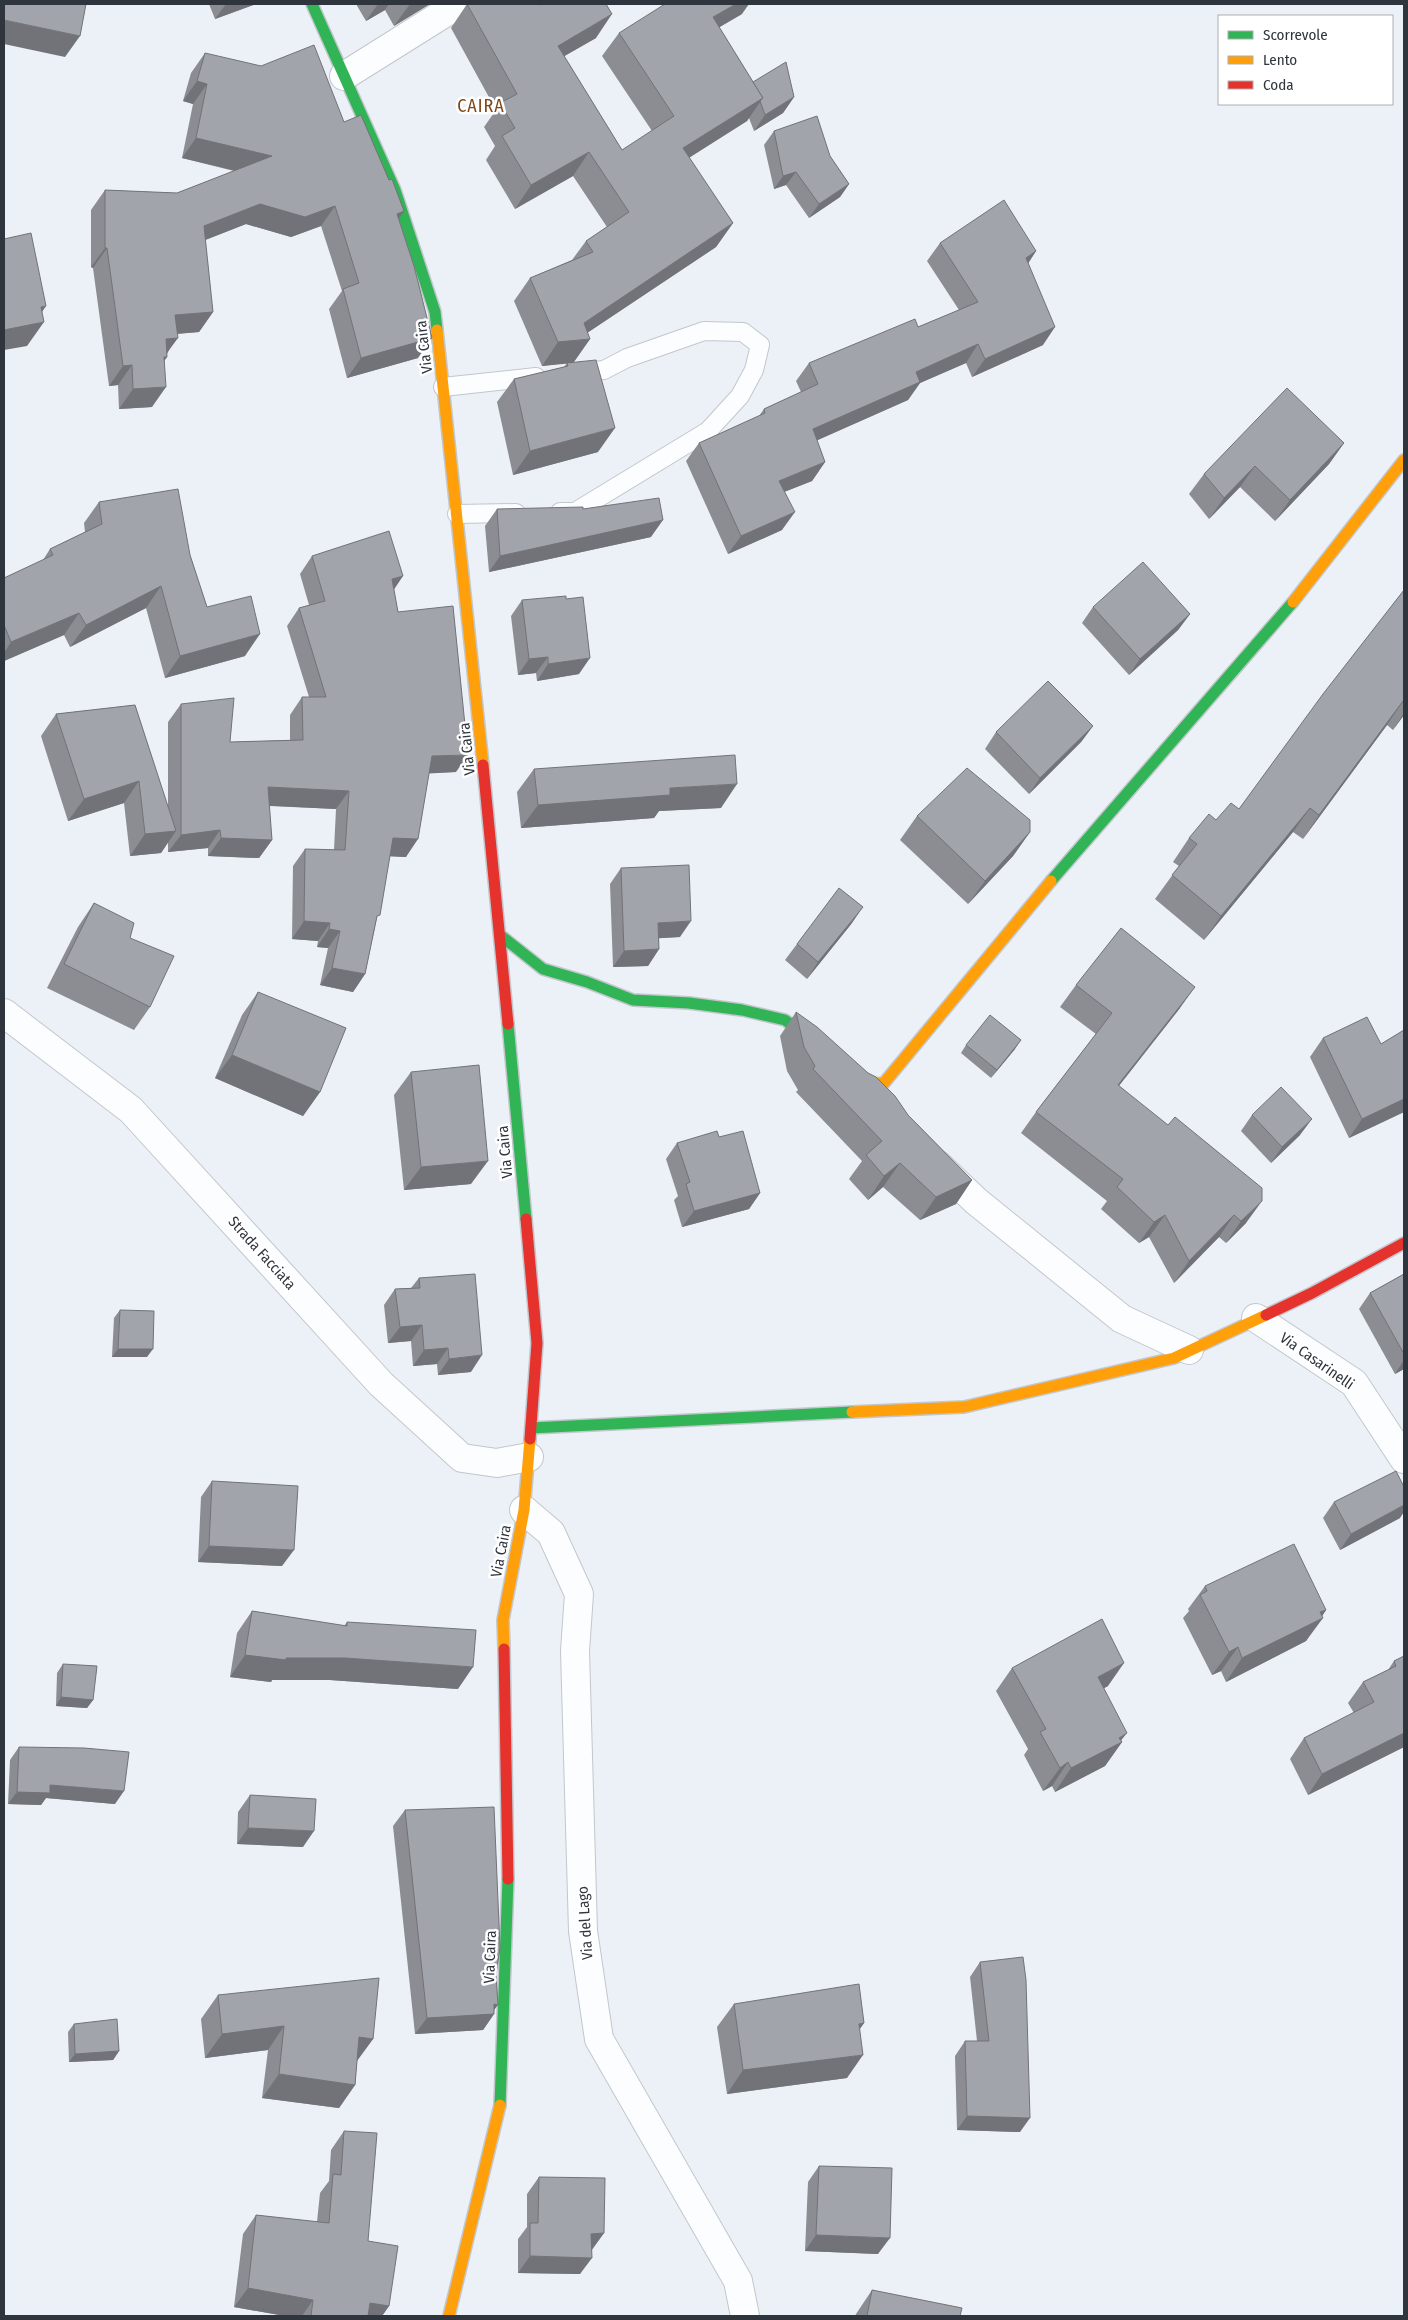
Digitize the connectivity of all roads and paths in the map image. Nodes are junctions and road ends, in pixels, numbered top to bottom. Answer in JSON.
{"nodes":[{"id":1,"x":312,"y":4,"type":"edge"},
{"id":2,"x":458,"y":4,"type":"edge"},
{"id":3,"x":344,"y":76,"type":"junction"},
{"id":4,"x":443,"y":387,"type":"junction"},
{"id":5,"x":1404,"y":460,"type":"edge"},
{"id":6,"x":457,"y":514,"type":"junction"},
{"id":7,"x":500,"y":935,"type":"junction"},
{"id":8,"x":4,"y":1014,"type":"edge"},
{"id":9,"x":829,"y":1055,"type":"edge"},
{"id":10,"x":841,"y":1066,"type":"edge"},
{"id":11,"x":884,"y":1082,"type":"junction"},
{"id":12,"x":890,"y":1110,"type":"edge"},
{"id":13,"x":922,"y":1148,"type":"edge"},
{"id":14,"x":1404,"y":1243,"type":"edge"},
{"id":15,"x":1256,"y":1318,"type":"junction"},
{"id":16,"x":1190,"y":1350,"type":"junction"},
{"id":17,"x":531,"y":1428,"type":"junction"},
{"id":18,"x":529,"y":1457,"type":"junction"},
{"id":19,"x":1404,"y":1459,"type":"edge"},
{"id":20,"x":524,"y":1510,"type":"junction"},
{"id":21,"x":448,"y":2316,"type":"edge"},
{"id":22,"x":745,"y":2316,"type":"edge"}],
"edges":[{"from":1,"to":3,"type":"street","name":"Via Caira"},
{"from":2,"to":3,"type":"street"},
{"from":3,"to":4,"type":"street","name":"Via Caira"},
{"from":4,"to":6,"type":"street","name":"Via Caira"},
{"from":4,"to":6,"type":"lane"},
{"from":5,"to":11,"type":"street"},
{"from":6,"to":7,"type":"street","name":"Via Caira"},
{"from":7,"to":9,"type":"street"},
{"from":7,"to":17,"type":"street","name":"Via Caira"},
{"from":8,"to":18,"type":"street","name":"Strada Facciata"},
{"from":10,"to":11,"type":"street"},
{"from":11,"to":12,"type":"street"},
{"from":13,"to":16,"type":"street"},
{"from":14,"to":15,"type":"street"},
{"from":15,"to":16,"type":"street"},
{"from":15,"to":19,"type":"street","name":"Via Casarinelli"},
{"from":16,"to":17,"type":"street"},
{"from":17,"to":18,"type":"street","name":"Via Caira"},
{"from":18,"to":20,"type":"street","name":"Via Caira"},
{"from":20,"to":21,"type":"street","name":"Via Caira"},
{"from":20,"to":22,"type":"street","name":"Via del Lago"}]}
